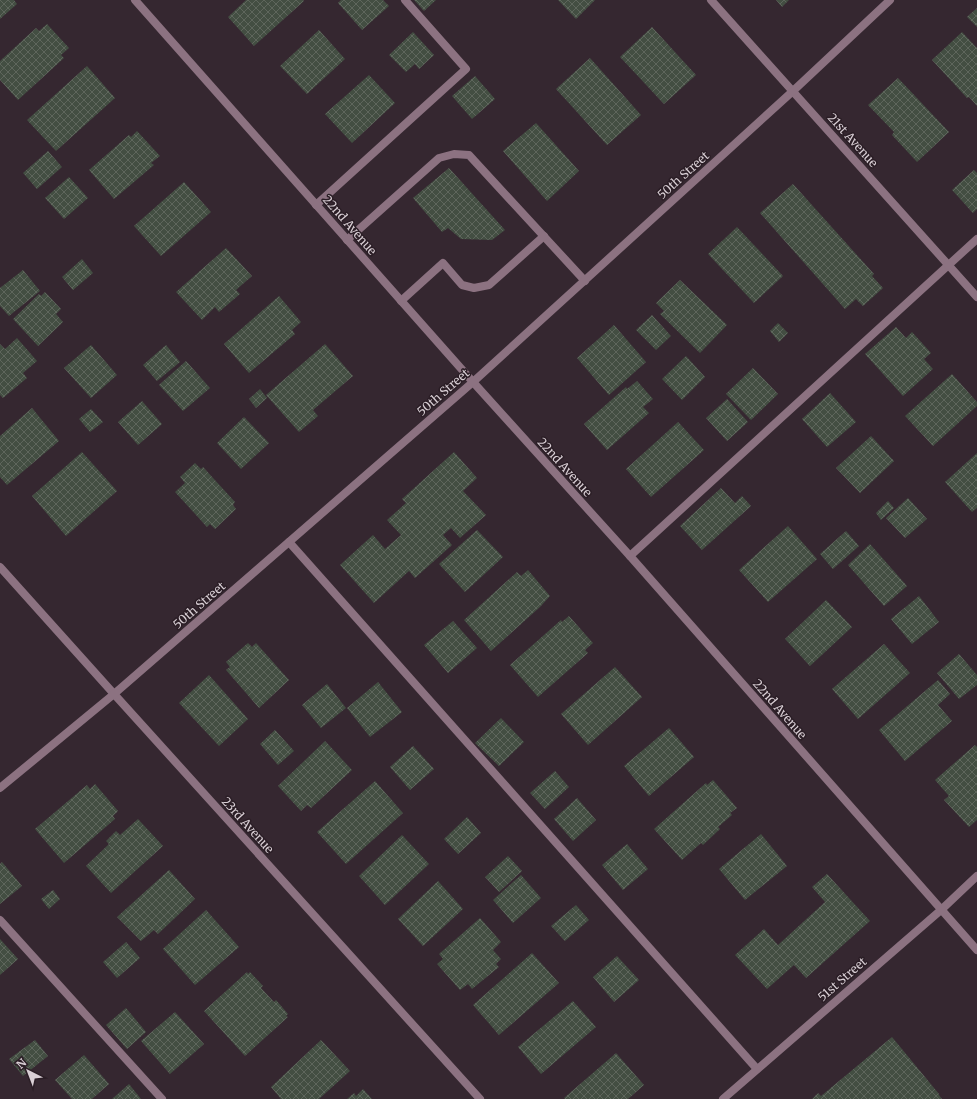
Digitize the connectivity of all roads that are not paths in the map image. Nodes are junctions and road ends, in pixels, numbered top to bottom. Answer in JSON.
{"nodes":[{"id":1,"x":135,"y":0,"type":"edge"},
{"id":2,"x":405,"y":0,"type":"edge"},
{"id":3,"x":711,"y":0,"type":"edge"},
{"id":4,"x":890,"y":0,"type":"edge"},
{"id":5,"x":793,"y":91,"type":"junction"},
{"id":6,"x":316,"y":205,"type":"junction"},
{"id":7,"x":544,"y":236,"type":"junction"},
{"id":8,"x":977,"y":239,"type":"edge"},
{"id":9,"x":347,"y":240,"type":"junction"},
{"id":10,"x":949,"y":265,"type":"junction"},
{"id":11,"x":585,"y":281,"type":"junction"},
{"id":12,"x":977,"y":297,"type":"edge"},
{"id":13,"x":401,"y":301,"type":"junction"},
{"id":14,"x":473,"y":382,"type":"junction"},
{"id":15,"x":289,"y":542,"type":"junction"},
{"id":16,"x":630,"y":556,"type":"junction"},
{"id":17,"x":0,"y":567,"type":"edge"},
{"id":18,"x":114,"y":694,"type":"junction"},
{"id":19,"x":0,"y":788,"type":"edge"},
{"id":20,"x":977,"y":876,"type":"edge"},
{"id":21,"x":941,"y":910,"type":"junction"},
{"id":22,"x":0,"y":920,"type":"edge"},
{"id":23,"x":977,"y":950,"type":"edge"},
{"id":24,"x":757,"y":1069,"type":"junction"},
{"id":25,"x":162,"y":1099,"type":"edge"},
{"id":26,"x":480,"y":1099,"type":"edge"},
{"id":27,"x":723,"y":1099,"type":"edge"}],
"edges":[{"from":1,"to":6,"type":"street","name":"22nd Avenue"},
{"from":2,"to":6,"type":"street"},
{"from":3,"to":5,"type":"street","name":"21st Avenue"},
{"from":4,"to":5,"type":"street","name":"50th Street"},
{"from":5,"to":10,"type":"street","name":"21st Avenue"},
{"from":5,"to":11,"type":"street","name":"50th Street"},
{"from":6,"to":9,"type":"street","name":"22nd Avenue"},
{"from":7,"to":9,"type":"street"},
{"from":7,"to":11,"type":"street"},
{"from":7,"to":13,"type":"street"},
{"from":8,"to":10,"type":"street"},
{"from":9,"to":13,"type":"street","name":"22nd Avenue"},
{"from":10,"to":12,"type":"street","name":"21st Avenue"},
{"from":10,"to":16,"type":"street"},
{"from":11,"to":14,"type":"street","name":"50th Street"},
{"from":13,"to":14,"type":"street","name":"22nd Avenue"},
{"from":14,"to":15,"type":"street","name":"50th Street"},
{"from":14,"to":16,"type":"street","name":"22nd Avenue"},
{"from":15,"to":18,"type":"street","name":"50th Street"},
{"from":15,"to":24,"type":"street"},
{"from":16,"to":21,"type":"street","name":"22nd Avenue"},
{"from":17,"to":18,"type":"street","name":"23rd Avenue"},
{"from":18,"to":19,"type":"street","name":"50th Street"},
{"from":18,"to":26,"type":"street","name":"23rd Avenue"},
{"from":20,"to":21,"type":"street","name":"51st Street"},
{"from":21,"to":23,"type":"street","name":"22nd Avenue"},
{"from":21,"to":24,"type":"street","name":"51st Street"},
{"from":22,"to":25,"type":"street"},
{"from":24,"to":27,"type":"street","name":"51st Street"}]}
